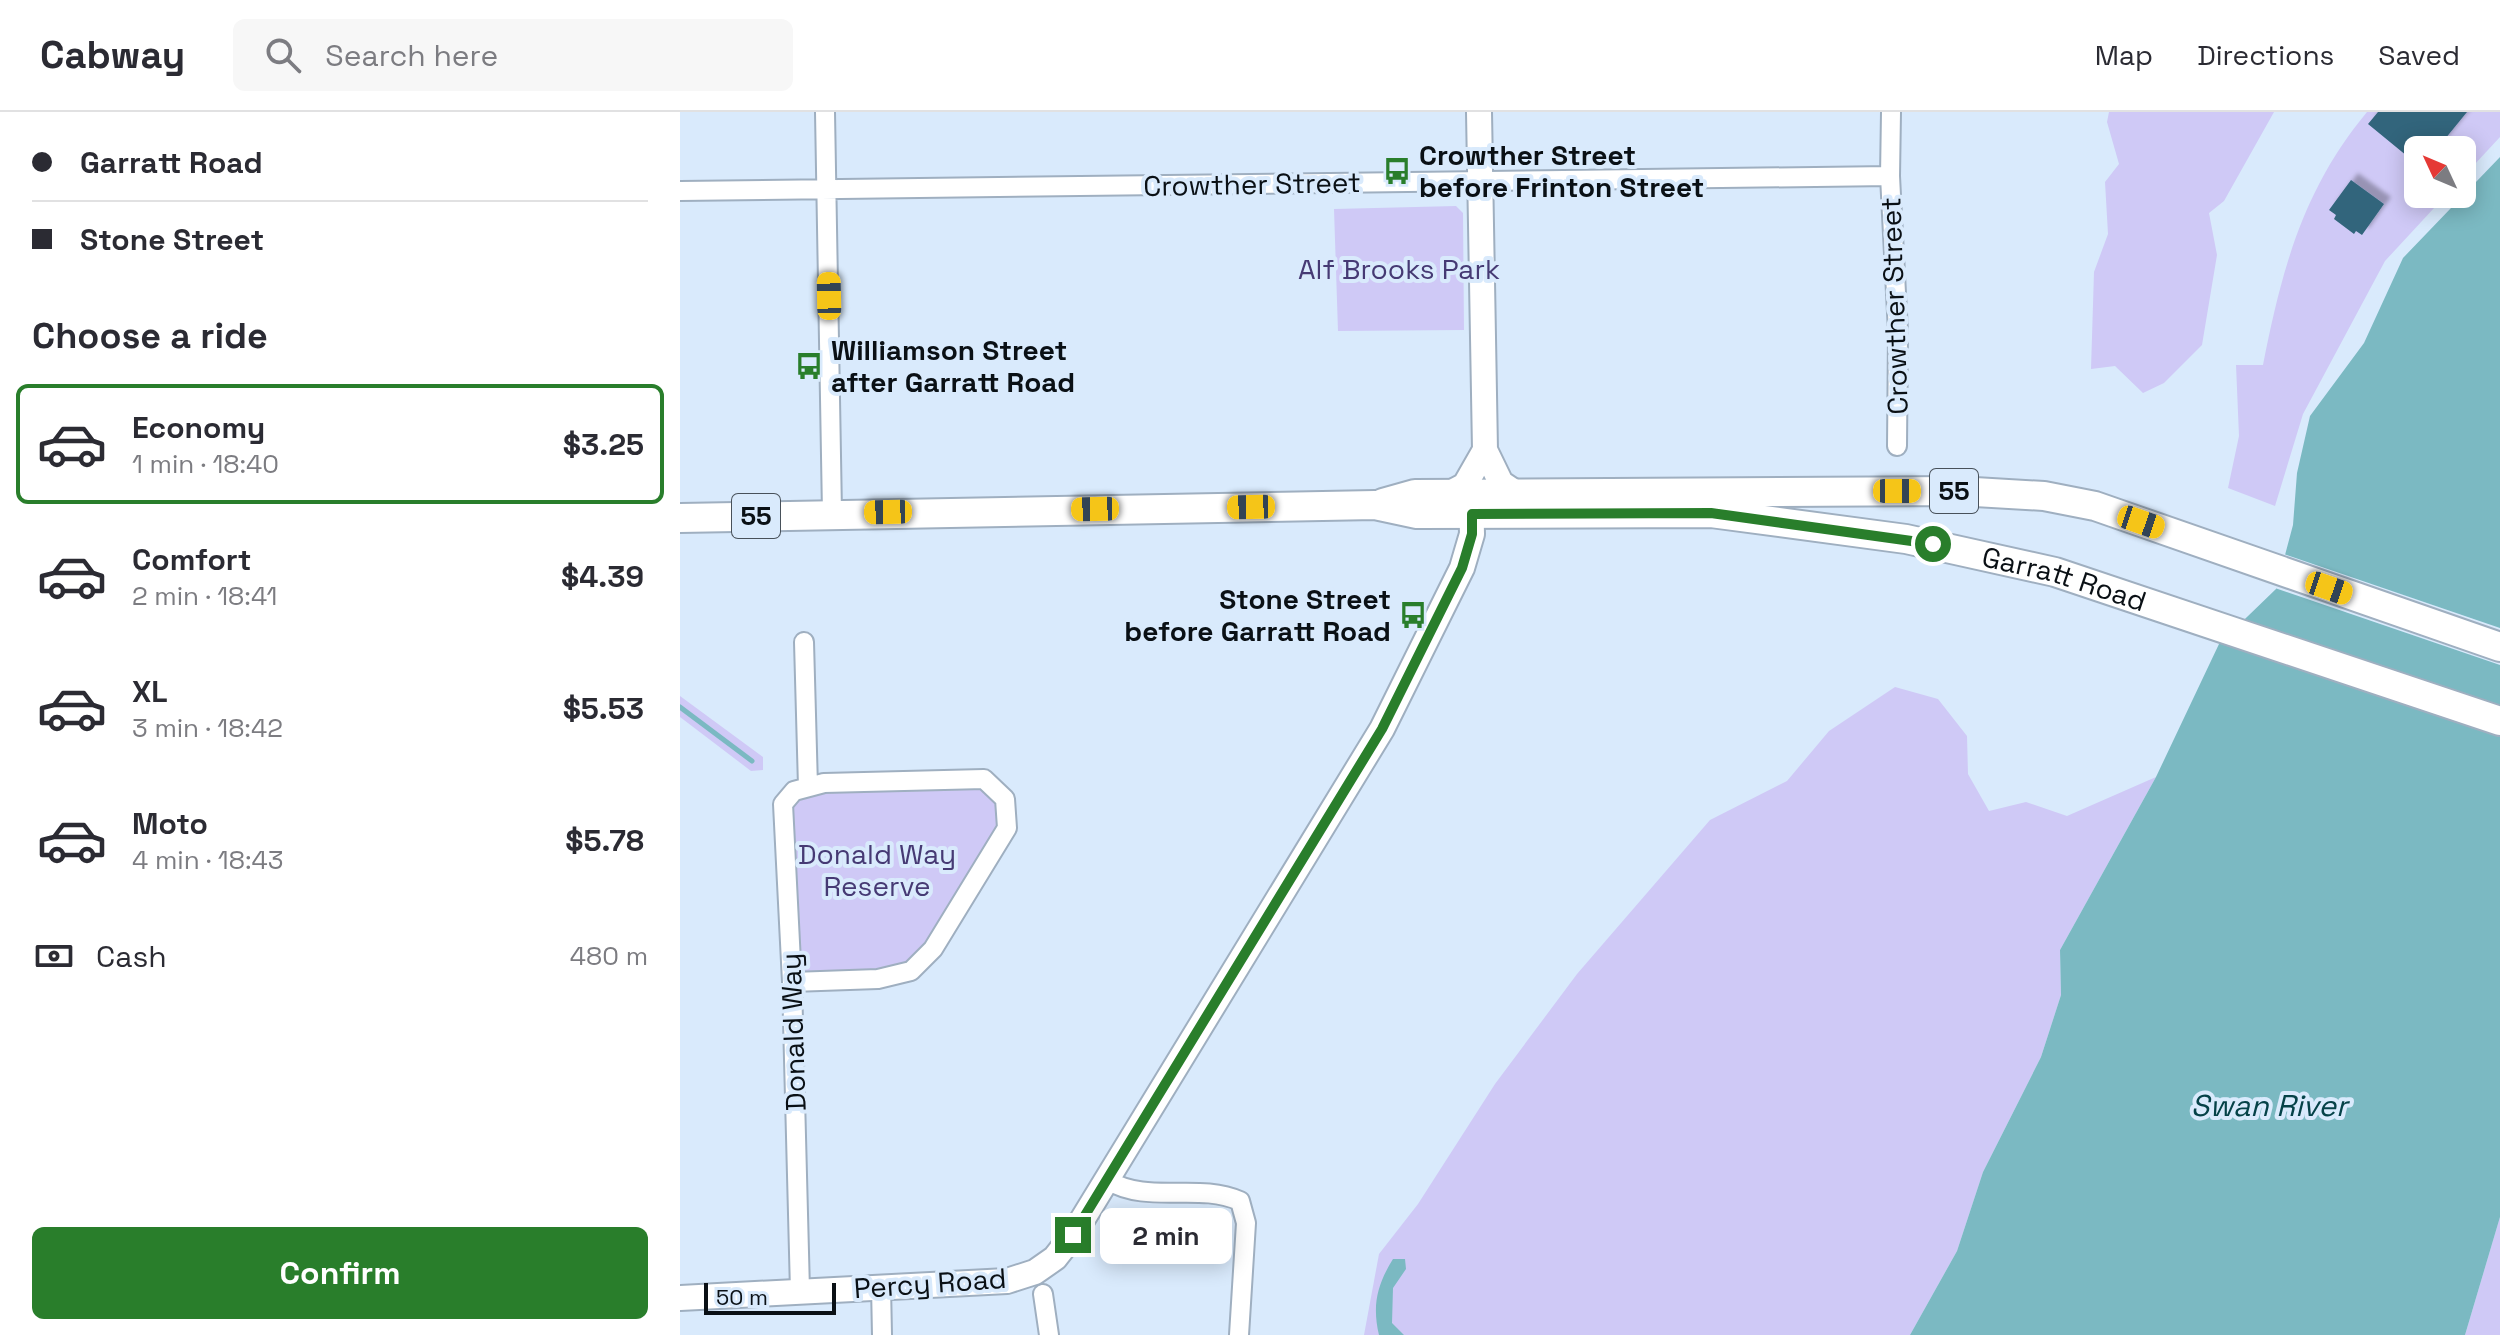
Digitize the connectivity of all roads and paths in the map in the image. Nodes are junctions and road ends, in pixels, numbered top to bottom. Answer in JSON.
{"nodes":[{"id":1,"x":825,"y":112,"type":"edge"},
{"id":2,"x":1479,"y":112,"type":"edge"},
{"id":3,"x":1891,"y":112,"type":"edge"},
{"id":4,"x":1890,"y":176,"type":"junction"},
{"id":5,"x":1480,"y":182,"type":"junction"},
{"id":6,"x":826,"y":188,"type":"junction"},
{"id":7,"x":680,"y":191,"type":"edge"},
{"id":8,"x":1897,"y":446,"type":"dead end"},
{"id":9,"x":1485,"y":450,"type":"junction"},
{"id":10,"x":1516,"y":493,"type":"junction"},
{"id":11,"x":1463,"y":501,"type":"junction"},
{"id":12,"x":832,"y":513,"type":"junction"},
{"id":13,"x":680,"y":518,"type":"edge"},
{"id":14,"x":804,"y":642,"type":"dead end"},
{"id":15,"x":2500,"y":647,"type":"edge"},
{"id":16,"x":2500,"y":721,"type":"edge"},
{"id":17,"x":808,"y":787,"type":"junction"},
{"id":18,"x":792,"y":982,"type":"junction"},
{"id":19,"x":1107,"y":1180,"type":"junction"},
{"id":20,"x":1039,"y":1283,"type":"junction"},
{"id":21,"x":881,"y":1286,"type":"junction"},
{"id":22,"x":800,"y":1291,"type":"junction"},
{"id":23,"x":680,"y":1298,"type":"edge"},
{"id":24,"x":882,"y":1335,"type":"edge"},
{"id":25,"x":1049,"y":1335,"type":"edge"},
{"id":26,"x":1239,"y":1335,"type":"edge"}],
"edges":[{"from":1,"to":6,"type":"street"},
{"from":2,"to":5,"type":"street"},
{"from":3,"to":4,"type":"street"},
{"from":4,"to":5,"type":"street","name":"Crowther Street"},
{"from":4,"to":8,"type":"street","name":"Crowther Street"},
{"from":5,"to":6,"type":"street","name":"Crowther Street"},
{"from":5,"to":9,"type":"street"},
{"from":6,"to":7,"type":"street","name":"Crowther Street"},
{"from":6,"to":12,"type":"street"},
{"from":9,"to":10,"type":"street"},
{"from":9,"to":11,"type":"street"},
{"from":10,"to":11,"type":"main road","name":"Garratt Road","number":"55"},
{"from":10,"to":15,"type":"main road","name":"Garratt Road","number":"55"},
{"from":11,"to":12,"type":"main road","name":"Garratt Road","number":"55"},
{"from":11,"to":16,"type":"main road","name":"Garratt Road","number":"55"},
{"from":11,"to":19,"type":"street"},
{"from":12,"to":13,"type":"main road","name":"Garratt Road","number":"55"},
{"from":14,"to":17,"type":"street"},
{"from":17,"to":18,"type":"street","name":"Donald Way"},
{"from":17,"to":18,"type":"street"},
{"from":18,"to":22,"type":"street","name":"Donald Way"},
{"from":19,"to":20,"type":"street"},
{"from":19,"to":26,"type":"street"},
{"from":20,"to":21,"type":"street","name":"Percy Road"},
{"from":20,"to":25,"type":"street"},
{"from":21,"to":22,"type":"street","name":"Percy Road"},
{"from":21,"to":24,"type":"street"},
{"from":22,"to":23,"type":"street","name":"Percy Road"}]}
